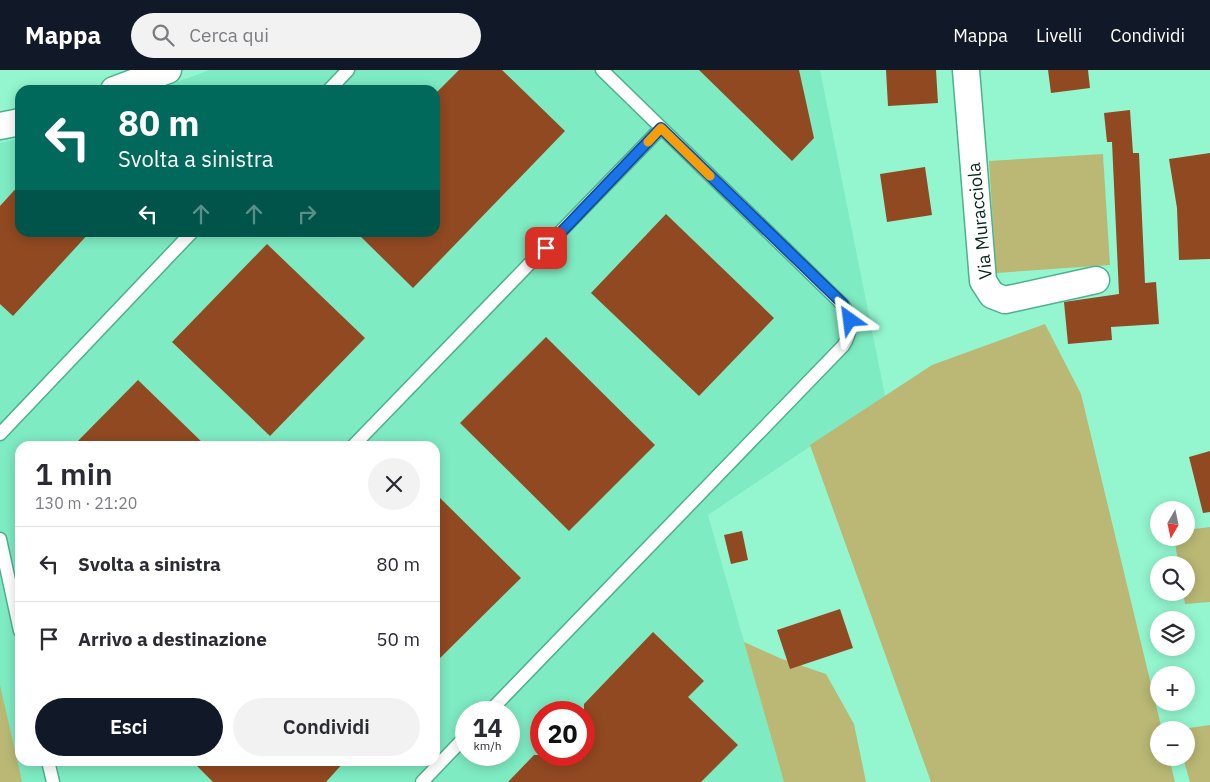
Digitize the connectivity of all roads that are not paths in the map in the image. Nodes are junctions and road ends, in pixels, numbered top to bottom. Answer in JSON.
{"nodes":[{"id":1,"x":168,"y":70,"type":"edge"},
{"id":2,"x":348,"y":70,"type":"edge"},
{"id":3,"x":602,"y":70,"type":"edge"},
{"id":4,"x":966,"y":70,"type":"edge"},
{"id":5,"x":128,"y":85,"type":"edge"},
{"id":6,"x":334,"y":85,"type":"edge"},
{"id":7,"x":15,"y":123,"type":"edge"},
{"id":8,"x":0,"y":126,"type":"edge"},
{"id":9,"x":661,"y":128,"type":"junction"},
{"id":10,"x":187,"y":237,"type":"edge"},
{"id":11,"x":1096,"y":280,"type":"dead end"},
{"id":12,"x":0,"y":434,"type":"edge"},
{"id":13,"x":359,"y":441,"type":"edge"},
{"id":14,"x":0,"y":538,"type":"edge"},
{"id":15,"x":15,"y":608,"type":"edge"},
{"id":16,"x":500,"y":701,"type":"edge"},
{"id":17,"x":455,"y":748,"type":"edge"},
{"id":18,"x":440,"y":763,"type":"edge"},
{"id":19,"x":49,"y":766,"type":"edge"},
{"id":20,"x":437,"y":766,"type":"edge"},
{"id":21,"x":53,"y":782,"type":"edge"},
{"id":22,"x":422,"y":782,"type":"edge"}],
"edges":[{"from":1,"to":5,"type":"street"},
{"from":2,"to":6,"type":"lane"},
{"from":3,"to":9,"type":"lane"},
{"from":4,"to":11,"type":"street","name":"Via Muracciola"},
{"from":7,"to":8,"type":"street"},
{"from":9,"to":13,"type":"lane"},
{"from":9,"to":16,"type":"lane"},
{"from":10,"to":12,"type":"lane"},
{"from":14,"to":15,"type":"lane"},
{"from":17,"to":18,"type":"lane"},
{"from":19,"to":21,"type":"lane"},
{"from":20,"to":22,"type":"lane"}]}
